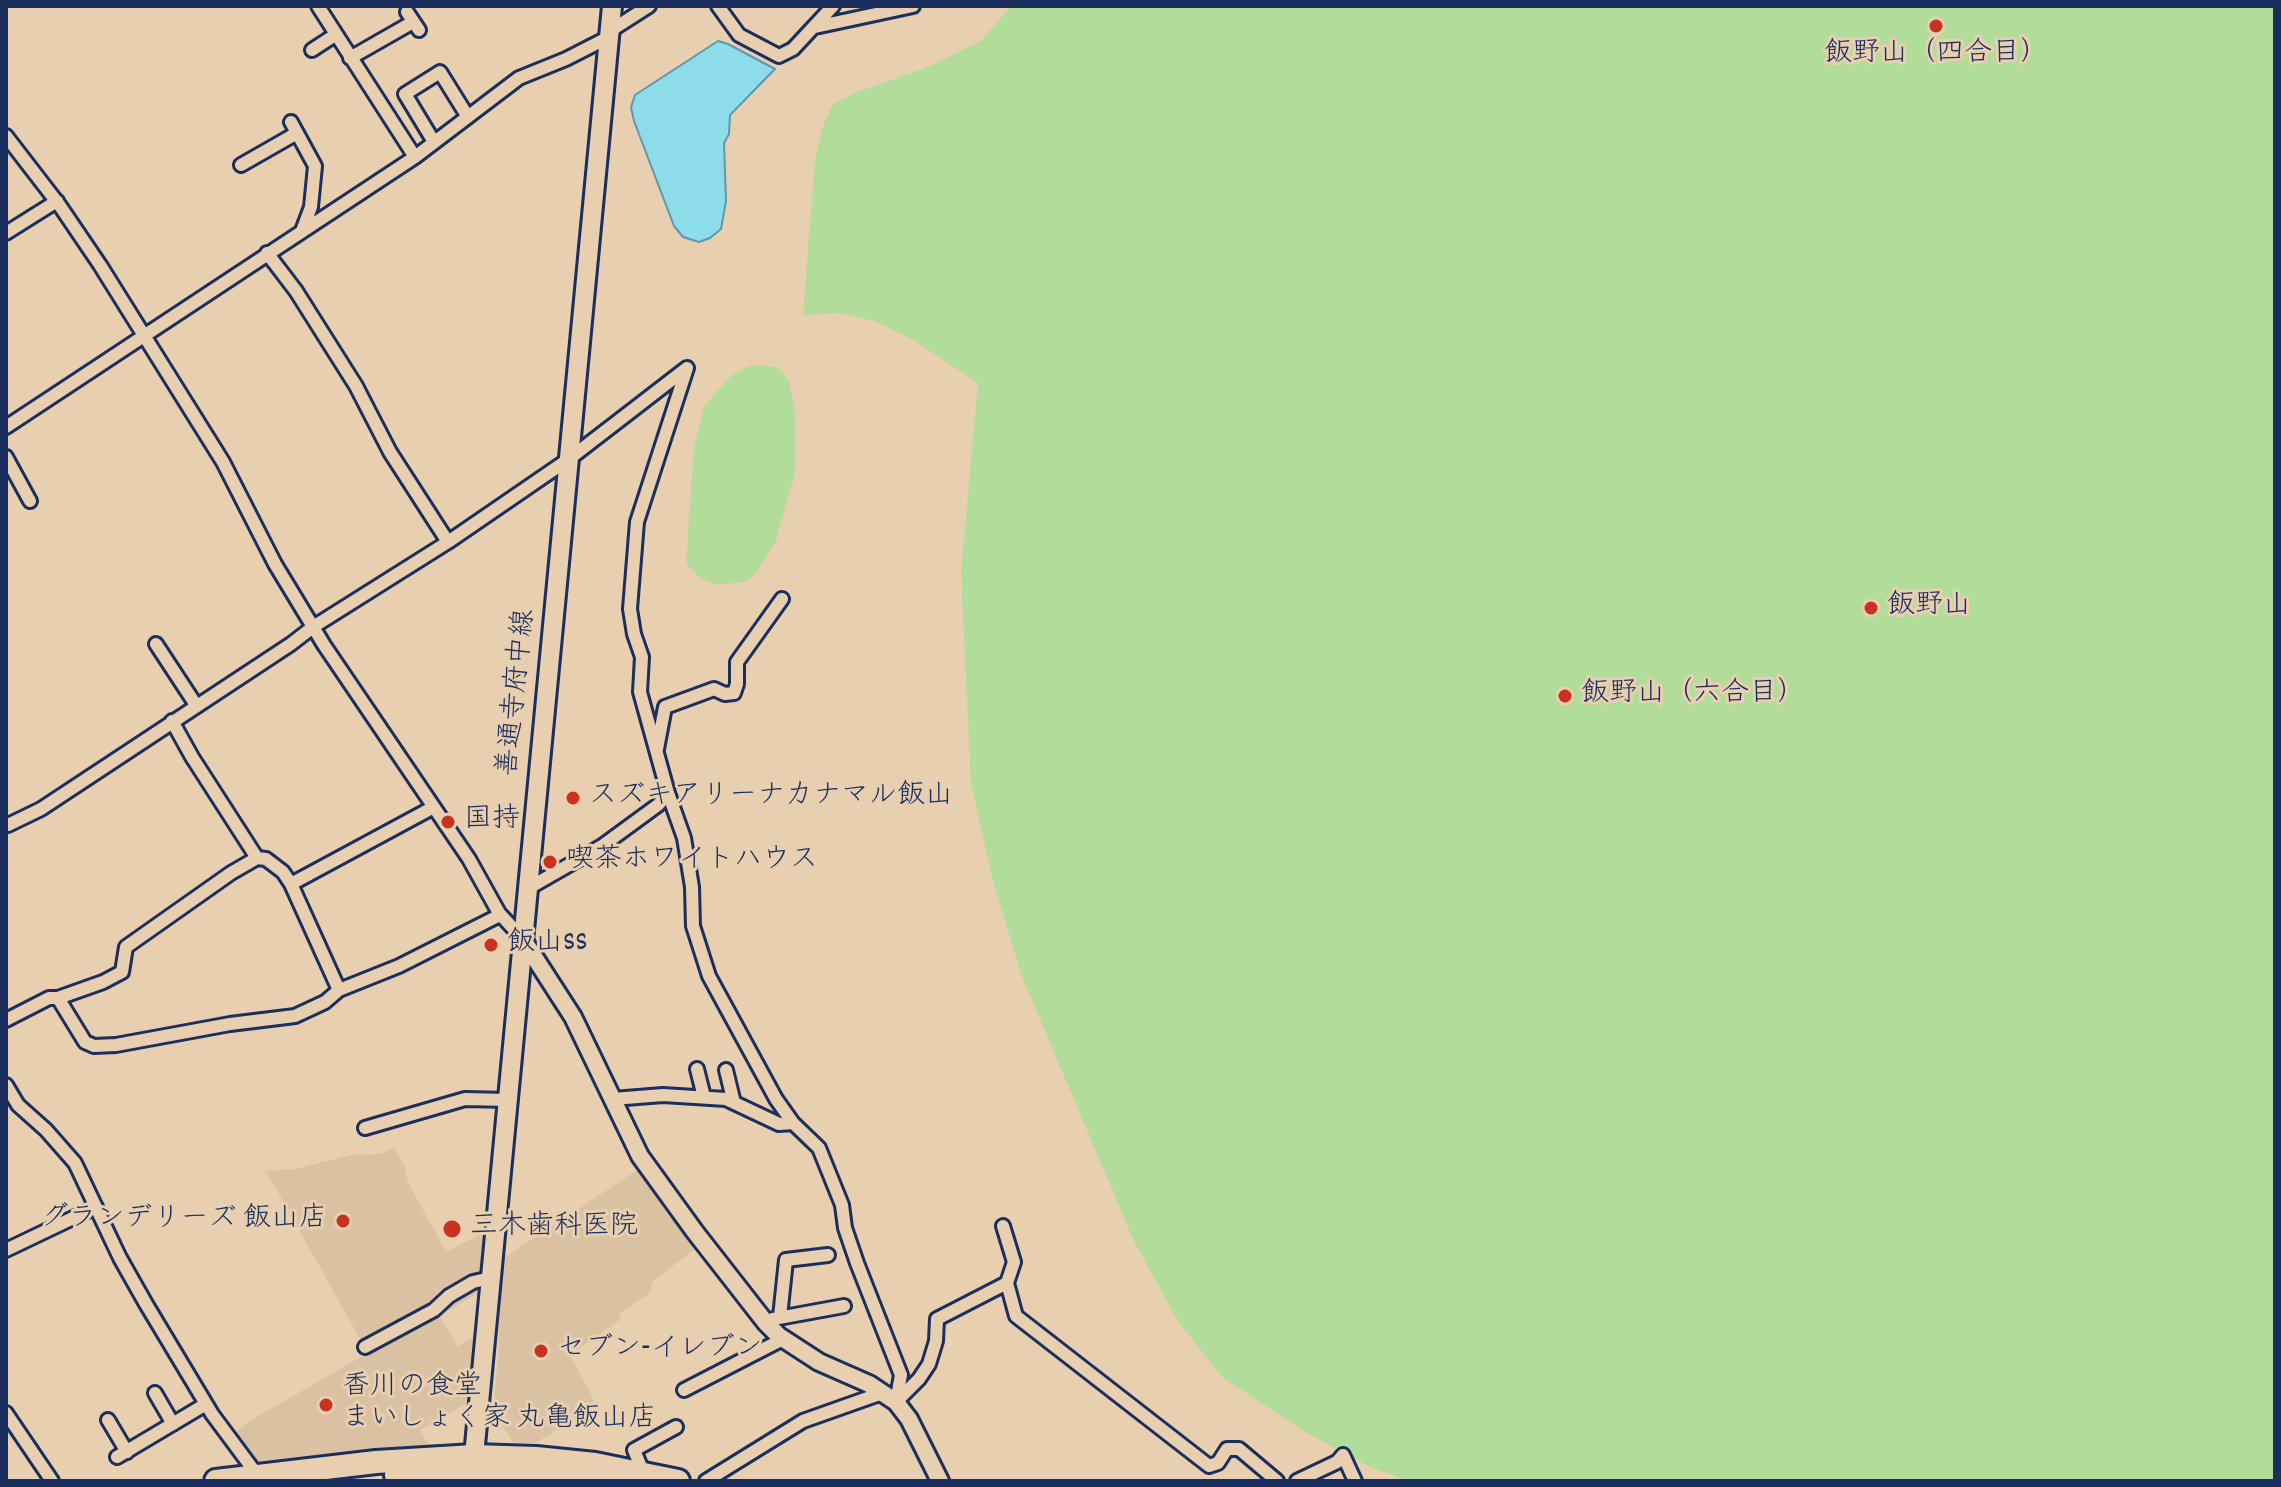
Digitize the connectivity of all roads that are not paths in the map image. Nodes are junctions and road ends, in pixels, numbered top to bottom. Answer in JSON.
{"nodes":[{"id":1,"x":318,"y":6,"type":"edge"},
{"id":2,"x":612,"y":6,"type":"edge"},
{"id":3,"x":649,"y":6,"type":"edge"},
{"id":4,"x":718,"y":6,"type":"edge"},
{"id":5,"x":833,"y":6,"type":"edge"},
{"id":6,"x":913,"y":6,"type":"edge"},
{"id":7,"x":413,"y":21,"type":"dead end"},
{"id":8,"x":815,"y":27,"type":"junction"},
{"id":9,"x":610,"y":34,"type":"junction"},
{"id":10,"x":335,"y":35,"type":"junction"},
{"id":11,"x":312,"y":50,"type":"dead end"},
{"id":12,"x":350,"y":58,"type":"junction"},
{"id":13,"x":468,"y":117,"type":"junction"},
{"id":14,"x":6,"y":136,"type":"edge"},
{"id":15,"x":434,"y":142,"type":"junction"},
{"id":16,"x":415,"y":157,"type":"junction"},
{"id":17,"x":241,"y":165,"type":"dead end"},
{"id":18,"x":57,"y":201,"type":"junction"},
{"id":19,"x":302,"y":231,"type":"junction"},
{"id":20,"x":6,"y":233,"type":"edge"},
{"id":21,"x":267,"y":253,"type":"junction"},
{"id":22,"x":145,"y":338,"type":"junction"},
{"id":23,"x":6,"y":427,"type":"edge"},
{"id":24,"x":6,"y":457,"type":"edge"},
{"id":25,"x":569,"y":459,"type":"junction"},
{"id":26,"x":30,"y":501,"type":"dead end"},
{"id":27,"x":448,"y":542,"type":"junction"},
{"id":28,"x":782,"y":599,"type":"dead end"},
{"id":29,"x":313,"y":627,"type":"junction"},
{"id":30,"x":156,"y":644,"type":"dead end"},
{"id":31,"x":196,"y":705,"type":"junction"},
{"id":32,"x":172,"y":721,"type":"junction"},
{"id":33,"x":657,"y":749,"type":"junction"},
{"id":34,"x":668,"y":793,"type":"junction"},
{"id":35,"x":432,"y":808,"type":"junction"},
{"id":36,"x":8,"y":825,"type":"edge"},
{"id":37,"x":257,"y":858,"type":"junction"},
{"id":38,"x":291,"y":884,"type":"junction"},
{"id":39,"x":527,"y":889,"type":"junction"},
{"id":40,"x":499,"y":913,"type":"junction"},
{"id":41,"x":522,"y":938,"type":"junction"},
{"id":42,"x":339,"y":990,"type":"junction"},
{"id":43,"x":58,"y":998,"type":"junction"},
{"id":44,"x":6,"y":1020,"type":"edge"},
{"id":45,"x":697,"y":1069,"type":"dead end"},
{"id":46,"x":726,"y":1070,"type":"dead end"},
{"id":47,"x":6,"y":1085,"type":"edge"},
{"id":48,"x":704,"y":1097,"type":"junction"},
{"id":49,"x":613,"y":1099,"type":"junction"},
{"id":50,"x":508,"y":1100,"type":"junction"},
{"id":51,"x":734,"y":1103,"type":"junction"},
{"id":52,"x":793,"y":1123,"type":"junction"},
{"id":53,"x":365,"y":1127,"type":"dead end"},
{"id":54,"x":96,"y":1207,"type":"junction"},
{"id":55,"x":1003,"y":1226,"type":"dead end"},
{"id":56,"x":6,"y":1250,"type":"edge"},
{"id":57,"x":828,"y":1255,"type":"dead end"},
{"id":58,"x":491,"y":1278,"type":"junction"},
{"id":59,"x":1007,"y":1283,"type":"junction"},
{"id":60,"x":844,"y":1306,"type":"dead end"},
{"id":61,"x":772,"y":1319,"type":"junction"},
{"id":62,"x":783,"y":1339,"type":"junction"},
{"id":63,"x":365,"y":1347,"type":"dead end"},
{"id":64,"x":684,"y":1390,"type":"dead end"},
{"id":65,"x":155,"y":1393,"type":"dead end"},
{"id":66,"x":889,"y":1398,"type":"junction"},
{"id":67,"x":206,"y":1404,"type":"junction"},
{"id":68,"x":6,"y":1413,"type":"edge"},
{"id":69,"x":108,"y":1420,"type":"dead end"},
{"id":70,"x":173,"y":1424,"type":"junction"},
{"id":71,"x":676,"y":1427,"type":"dead end"},
{"id":72,"x":931,"y":1462,"type":"junction"},
{"id":73,"x":473,"y":1470,"type":"edge"},
{"id":74,"x":643,"y":1472,"type":"junction"},
{"id":75,"x":260,"y":1479,"type":"edge"},
{"id":76,"x":52,"y":1481,"type":"edge"},
{"id":77,"x":216,"y":1481,"type":"edge"},
{"id":78,"x":331,"y":1481,"type":"edge"},
{"id":79,"x":602,"y":1481,"type":"edge"},
{"id":80,"x":678,"y":1481,"type":"edge"},
{"id":81,"x":706,"y":1481,"type":"edge"},
{"id":82,"x":929,"y":1481,"type":"edge"},
{"id":83,"x":940,"y":1481,"type":"edge"},
{"id":84,"x":1277,"y":1481,"type":"edge"},
{"id":85,"x":1297,"y":1481,"type":"edge"},
{"id":86,"x":1355,"y":1481,"type":"edge"}],
"edges":[{"from":1,"to":10,"type":"street"},
{"from":2,"to":9,"type":"main road","name":"善通寺府中線"},
{"from":3,"to":9,"type":"street"},
{"from":4,"to":8,"type":"street"},
{"from":5,"to":8,"type":"street"},
{"from":6,"to":8,"type":"street"},
{"from":7,"to":12,"type":"street"},
{"from":9,"to":13,"type":"street"},
{"from":9,"to":25,"type":"main road","name":"善通寺府中線"},
{"from":10,"to":11,"type":"street"},
{"from":10,"to":12,"type":"street"},
{"from":12,"to":16,"type":"street"},
{"from":13,"to":15,"type":"street"},
{"from":13,"to":15,"type":"street"},
{"from":14,"to":18,"type":"street"},
{"from":15,"to":16,"type":"street"},
{"from":16,"to":19,"type":"street"},
{"from":17,"to":19,"type":"street"},
{"from":18,"to":20,"type":"street"},
{"from":18,"to":22,"type":"street"},
{"from":19,"to":21,"type":"street"},
{"from":21,"to":22,"type":"street"},
{"from":21,"to":27,"type":"street"},
{"from":22,"to":23,"type":"street"},
{"from":22,"to":29,"type":"street"},
{"from":24,"to":26,"type":"street"},
{"from":25,"to":27,"type":"street"},
{"from":25,"to":33,"type":"street"},
{"from":25,"to":39,"type":"main road","name":"善通寺府中線"},
{"from":27,"to":29,"type":"street"},
{"from":28,"to":33,"type":"street"},
{"from":29,"to":31,"type":"street"},
{"from":29,"to":35,"type":"street"},
{"from":30,"to":31,"type":"street"},
{"from":31,"to":32,"type":"street"},
{"from":32,"to":36,"type":"street"},
{"from":32,"to":37,"type":"street"},
{"from":33,"to":34,"type":"street"},
{"from":34,"to":39,"type":"street"},
{"from":34,"to":52,"type":"street"},
{"from":35,"to":38,"type":"street"},
{"from":35,"to":40,"type":"street"},
{"from":37,"to":38,"type":"street"},
{"from":37,"to":43,"type":"street"},
{"from":38,"to":42,"type":"street"},
{"from":39,"to":41,"type":"main road","name":"善通寺府中線"},
{"from":40,"to":41,"type":"street"},
{"from":40,"to":42,"type":"street"},
{"from":41,"to":49,"type":"street"},
{"from":41,"to":50,"type":"main road","name":"善通寺府中線"},
{"from":42,"to":43,"type":"street"},
{"from":43,"to":44,"type":"street"},
{"from":45,"to":48,"type":"street"},
{"from":46,"to":51,"type":"street"},
{"from":47,"to":54,"type":"street"},
{"from":48,"to":49,"type":"street"},
{"from":48,"to":51,"type":"street"},
{"from":49,"to":61,"type":"street"},
{"from":50,"to":53,"type":"street"},
{"from":50,"to":58,"type":"main road","name":"善通寺府中線"},
{"from":51,"to":52,"type":"street"},
{"from":52,"to":66,"type":"street"},
{"from":54,"to":56,"type":"street"},
{"from":54,"to":67,"type":"street"},
{"from":55,"to":59,"type":"street"},
{"from":57,"to":61,"type":"street"},
{"from":58,"to":63,"type":"street"},
{"from":58,"to":73,"type":"main road","name":"善通寺府中線"},
{"from":59,"to":66,"type":"street"},
{"from":59,"to":84,"type":"street"},
{"from":60,"to":61,"type":"street"},
{"from":61,"to":62,"type":"street"},
{"from":62,"to":64,"type":"street"},
{"from":62,"to":66,"type":"street"},
{"from":65,"to":70,"type":"street"},
{"from":66,"to":72,"type":"street"},
{"from":66,"to":81,"type":"street"},
{"from":67,"to":70,"type":"street"},
{"from":67,"to":75,"type":"street"},
{"from":68,"to":76,"type":"street"},
{"from":69,"to":70,"type":"street"},
{"from":71,"to":74,"type":"street"},
{"from":72,"to":82,"type":"street"},
{"from":72,"to":83,"type":"street"},
{"from":73,"to":74,"type":"highway"},
{"from":73,"to":75,"type":"highway"},
{"from":73,"to":78,"type":"highway"},
{"from":73,"to":79,"type":"highway"},
{"from":74,"to":80,"type":"highway"},
{"from":75,"to":77,"type":"highway"},
{"from":85,"to":86,"type":"street"}]}
